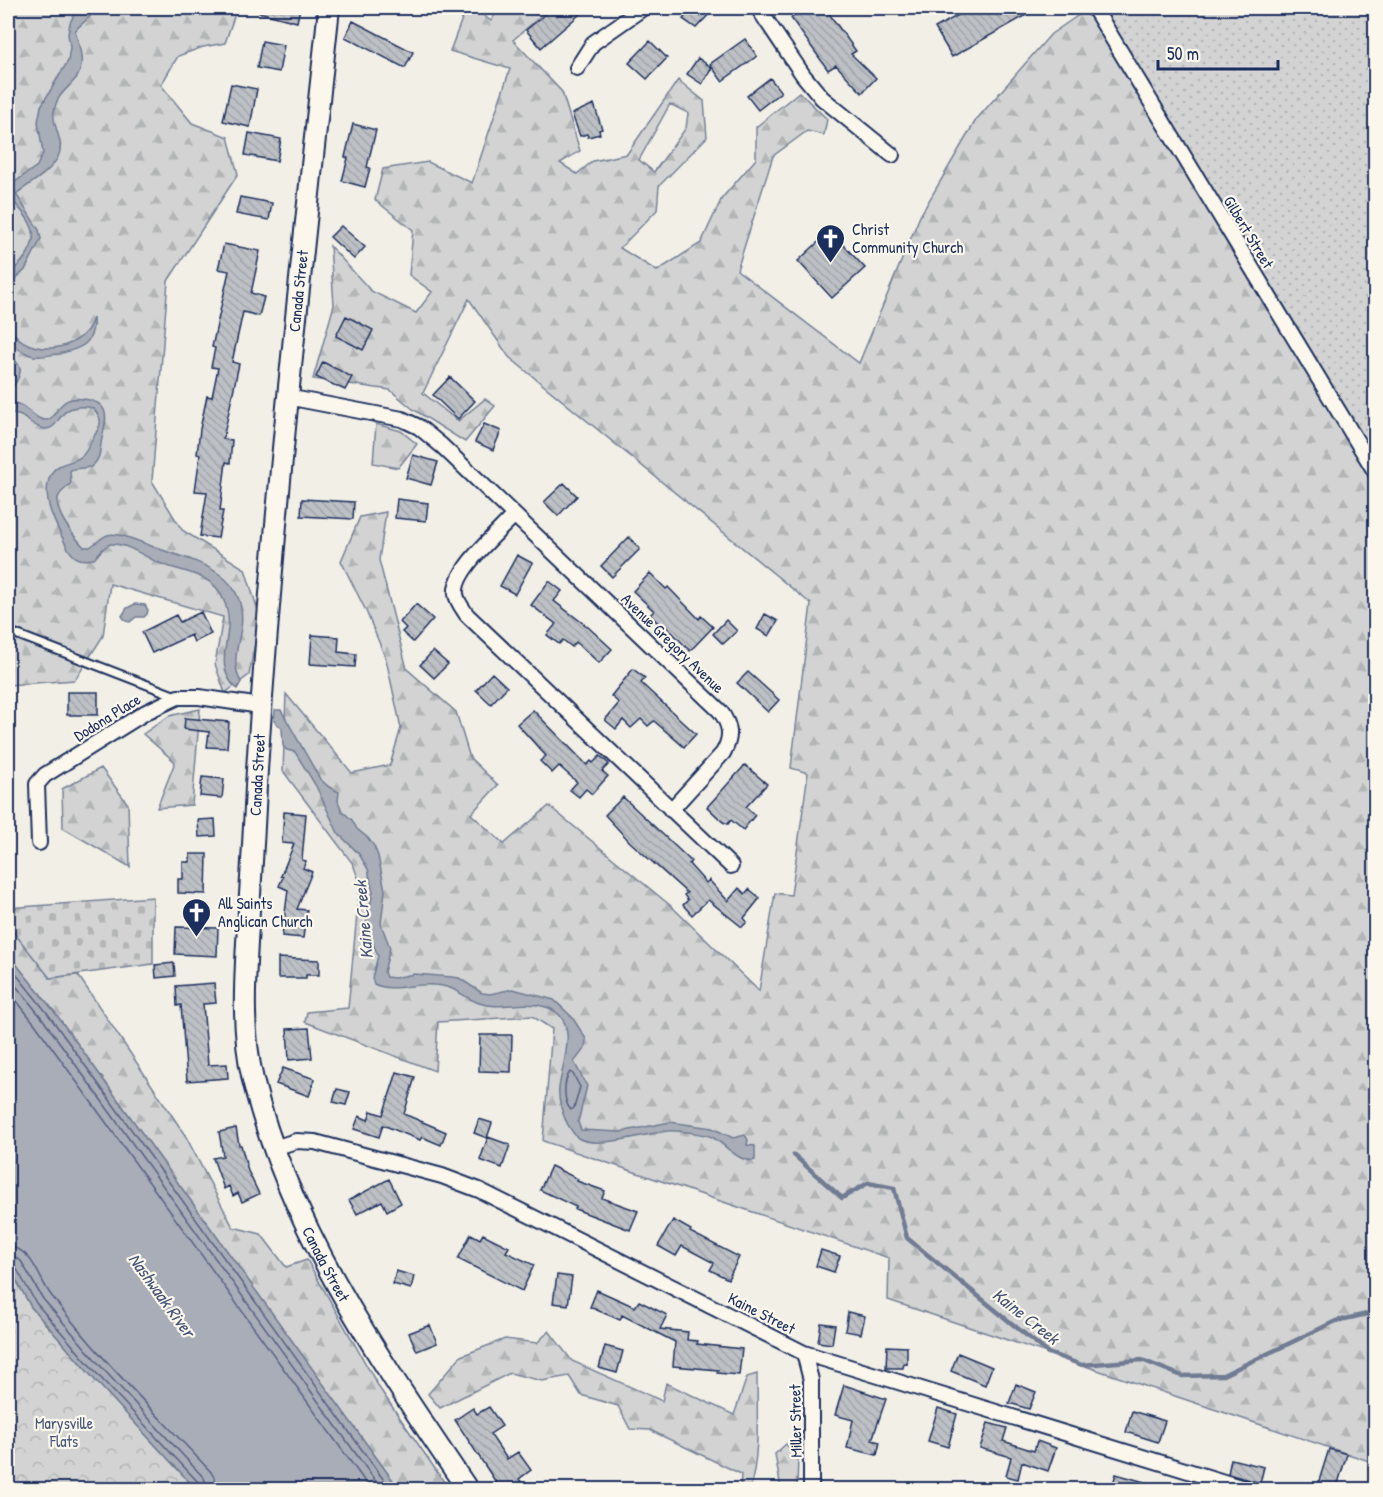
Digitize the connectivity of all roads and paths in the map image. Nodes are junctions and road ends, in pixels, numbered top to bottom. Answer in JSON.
{"nodes":[{"id":1,"x":329,"y":8,"type":"edge"},
{"id":2,"x":643,"y":8,"type":"edge"},
{"id":3,"x":758,"y":8,"type":"edge"},
{"id":4,"x":1094,"y":8,"type":"edge"},
{"id":5,"x":577,"y":68,"type":"dead end"},
{"id":6,"x":892,"y":155,"type":"dead end"},
{"id":7,"x":287,"y":397,"type":"junction"},
{"id":8,"x":1376,"y":473,"type":"edge"},
{"id":9,"x":514,"y":515,"type":"junction"},
{"id":10,"x":8,"y":631,"type":"edge"},
{"id":11,"x":178,"y":697,"type":"junction"},
{"id":12,"x":261,"y":706,"type":"junction"},
{"id":13,"x":671,"y":810,"type":"junction"},
{"id":14,"x":39,"y":843,"type":"dead end"},
{"id":15,"x":731,"y":866,"type":"dead end"},
{"id":16,"x":274,"y":1148,"type":"junction"},
{"id":17,"x":804,"y":1353,"type":"junction"},
{"id":18,"x":468,"y":1490,"type":"edge"},
{"id":19,"x":811,"y":1490,"type":"edge"},
{"id":20,"x":1250,"y":1490,"type":"edge"}],
"edges":[{"from":1,"to":7,"type":"main road","name":"Canada Street"},
{"from":2,"to":5,"type":"street"},
{"from":3,"to":6,"type":"street"},
{"from":4,"to":8,"type":"street","name":"Gilbert Street"},
{"from":7,"to":9,"type":"street","name":"Avenue Gregory Avenue"},
{"from":7,"to":12,"type":"main road","name":"Canada Street"},
{"from":9,"to":13,"type":"street"},
{"from":9,"to":13,"type":"street","name":"Avenue Gregory Avenue"},
{"from":10,"to":11,"type":"lane"},
{"from":11,"to":12,"type":"street","name":"Dodona Place"},
{"from":11,"to":14,"type":"street","name":"Dodona Place"},
{"from":12,"to":16,"type":"main road","name":"Canada Street"},
{"from":13,"to":15,"type":"street"},
{"from":16,"to":17,"type":"street","name":"Kaine Street"},
{"from":16,"to":18,"type":"main road","name":"Canada Street"},
{"from":17,"to":19,"type":"street","name":"Miller Street"},
{"from":17,"to":20,"type":"street","name":"Kaine Street"}]}
